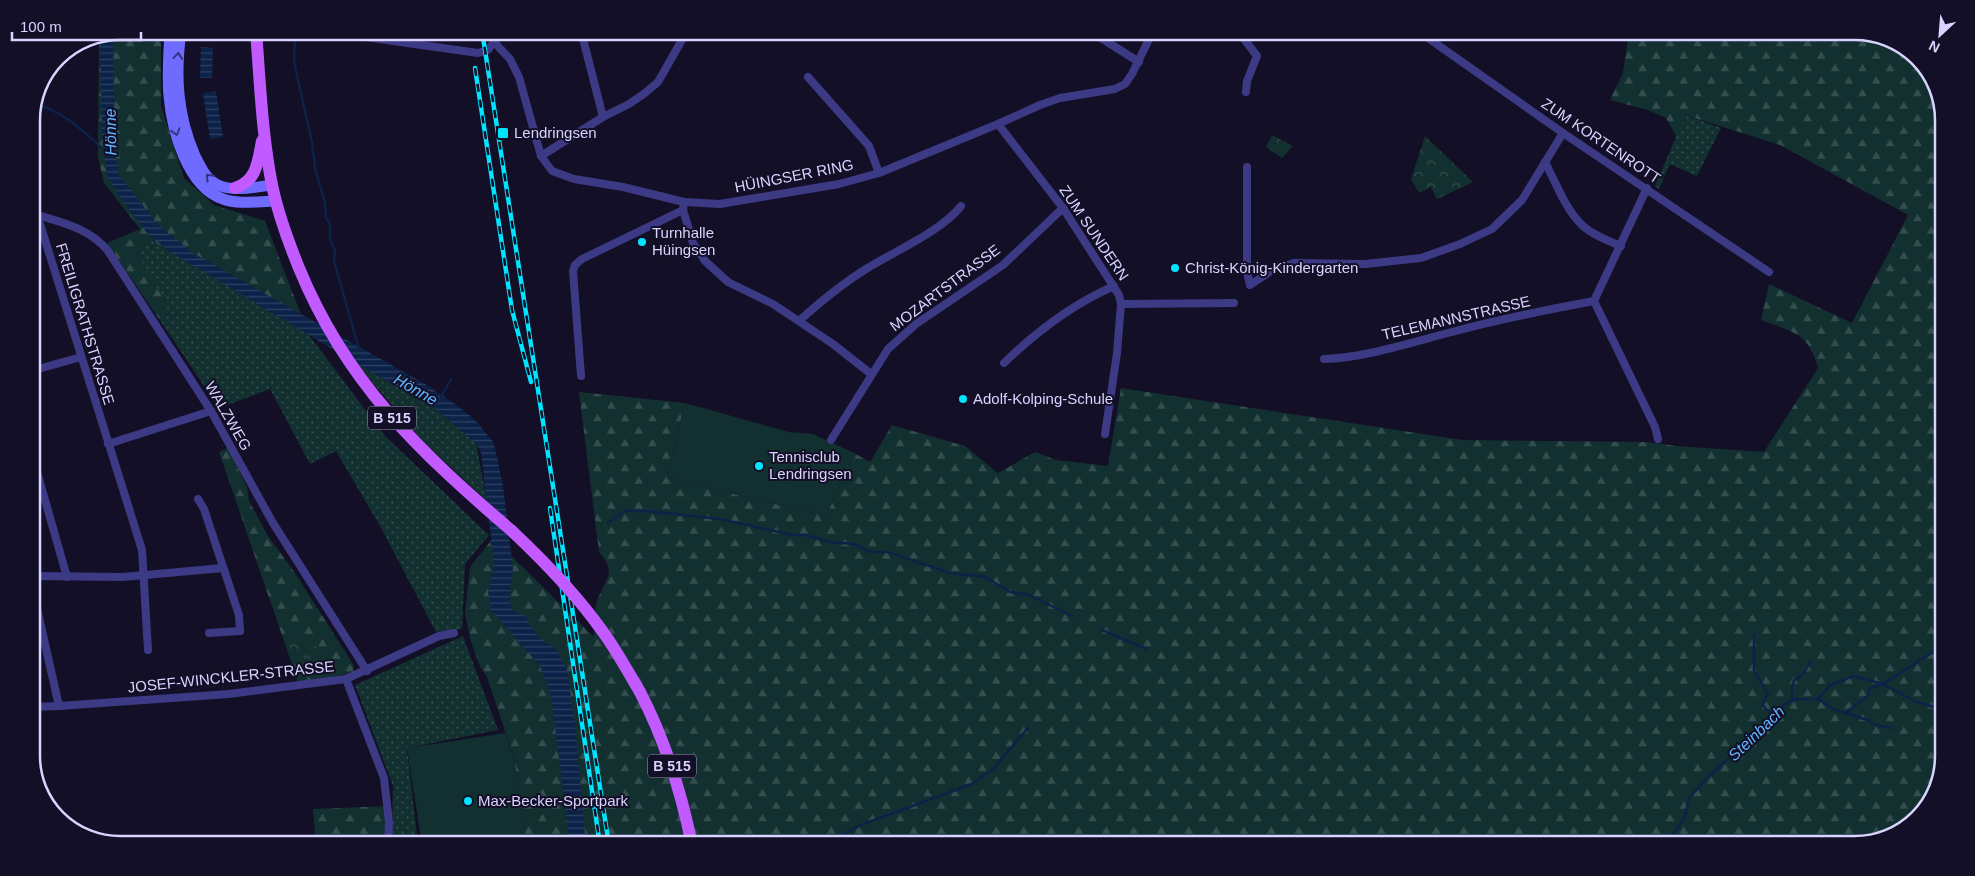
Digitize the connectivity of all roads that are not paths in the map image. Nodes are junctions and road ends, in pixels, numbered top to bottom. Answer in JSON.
{"nodes":[{"id":1,"x":170,"y":40,"type":"edge"},
{"id":2,"x":180,"y":40,"type":"edge"},
{"id":3,"x":257,"y":40,"type":"edge"},
{"id":4,"x":386,"y":40,"type":"edge"},
{"id":5,"x":497,"y":40,"type":"edge"},
{"id":6,"x":583,"y":40,"type":"edge"},
{"id":7,"x":682,"y":40,"type":"edge"},
{"id":8,"x":1104,"y":40,"type":"edge"},
{"id":9,"x":1149,"y":40,"type":"edge"},
{"id":10,"x":1245,"y":40,"type":"edge"},
{"id":11,"x":1431,"y":40,"type":"edge"},
{"id":12,"x":495,"y":43,"type":"junction"},
{"id":13,"x":1138,"y":62,"type":"junction"},
{"id":14,"x":808,"y":77,"type":"dead end"},
{"id":15,"x":1246,"y":92,"type":"dead end"},
{"id":16,"x":603,"y":118,"type":"junction"},
{"id":17,"x":998,"y":124,"type":"junction"},
{"id":18,"x":264,"y":131,"type":"junction"},
{"id":19,"x":1564,"y":132,"type":"junction"},
{"id":20,"x":541,"y":156,"type":"junction"},
{"id":21,"x":1546,"y":162,"type":"junction"},
{"id":22,"x":1247,"y":166,"type":"dead end"},
{"id":23,"x":879,"y":173,"type":"junction"},
{"id":24,"x":272,"y":185,"type":"junction"},
{"id":25,"x":235,"y":188,"type":"junction"},
{"id":26,"x":1646,"y":188,"type":"junction"},
{"id":27,"x":276,"y":201,"type":"junction"},
{"id":28,"x":683,"y":206,"type":"junction"},
{"id":29,"x":961,"y":206,"type":"dead end"},
{"id":30,"x":1063,"y":208,"type":"junction"},
{"id":31,"x":40,"y":216,"type":"edge"},
{"id":32,"x":40,"y":224,"type":"edge"},
{"id":33,"x":1621,"y":246,"type":"junction"},
{"id":34,"x":1769,"y":272,"type":"dead end"},
{"id":35,"x":1114,"y":286,"type":"junction"},
{"id":36,"x":1594,"y":301,"type":"junction"},
{"id":37,"x":1234,"y":303,"type":"dead end"},
{"id":38,"x":1121,"y":304,"type":"junction"},
{"id":39,"x":799,"y":321,"type":"junction"},
{"id":40,"x":81,"y":357,"type":"junction"},
{"id":41,"x":1324,"y":359,"type":"dead end"},
{"id":42,"x":1004,"y":363,"type":"dead end"},
{"id":43,"x":40,"y":369,"type":"edge"},
{"id":44,"x":871,"y":374,"type":"junction"},
{"id":45,"x":580,"y":376,"type":"dead end"},
{"id":46,"x":211,"y":411,"type":"junction"},
{"id":47,"x":1105,"y":434,"type":"dead end"},
{"id":48,"x":831,"y":440,"type":"dead end"},
{"id":49,"x":1658,"y":440,"type":"dead end"},
{"id":50,"x":108,"y":444,"type":"junction"},
{"id":51,"x":40,"y":480,"type":"edge"},
{"id":52,"x":198,"y":499,"type":"dead end"},
{"id":53,"x":223,"y":568,"type":"junction"},
{"id":54,"x":40,"y":576,"type":"edge"},
{"id":55,"x":67,"y":576,"type":"junction"},
{"id":56,"x":142,"y":576,"type":"junction"},
{"id":57,"x":40,"y":619,"type":"edge"},
{"id":58,"x":454,"y":632,"type":"dead end"},
{"id":59,"x":209,"y":633,"type":"dead end"},
{"id":60,"x":148,"y":650,"type":"dead end"},
{"id":61,"x":367,"y":671,"type":"junction"},
{"id":62,"x":346,"y":679,"type":"junction"},
{"id":63,"x":59,"y":706,"type":"junction"},
{"id":64,"x":40,"y":707,"type":"edge"},
{"id":65,"x":388,"y":836,"type":"edge"},
{"id":66,"x":690,"y":836,"type":"edge"}],
"edges":[{"from":1,"to":27,"type":"main road","one_way":true},
{"from":25,"to":2,"type":"main road","one_way":true},
{"from":3,"to":18,"type":"main road","number":"B 515"},
{"from":4,"to":12,"type":"street"},
{"from":5,"to":12,"type":"street"},
{"from":6,"to":16,"type":"street"},
{"from":7,"to":16,"type":"street"},
{"from":8,"to":13,"type":"street"},
{"from":9,"to":13,"type":"street","name":"HÜINGSER RING"},
{"from":10,"to":15,"type":"street"},
{"from":11,"to":19,"type":"street","name":"ZUM KORTENROTT"},
{"from":12,"to":20,"type":"street","name":"HÜINGSER RING"},
{"from":13,"to":17,"type":"street","name":"HÜINGSER RING"},
{"from":14,"to":23,"type":"street"},
{"from":16,"to":20,"type":"street"},
{"from":17,"to":23,"type":"street","name":"HÜINGSER RING"},
{"from":17,"to":30,"type":"street","name":"ZUM SUNDERN"},
{"from":18,"to":24,"type":"main road","number":"B 515"},
{"from":18,"to":25,"type":"main road","number":"B 515"},
{"from":19,"to":21,"type":"street"},
{"from":19,"to":26,"type":"street","name":"ZUM KORTENROTT"},
{"from":20,"to":28,"type":"street","name":"HÜINGSER RING"},
{"from":21,"to":22,"type":"street"},
{"from":21,"to":33,"type":"street"},
{"from":23,"to":28,"type":"street","name":"HÜINGSER RING"},
{"from":24,"to":25,"type":"main road"},
{"from":24,"to":27,"type":"main road","number":"B 515"},
{"from":26,"to":33,"type":"street"},
{"from":26,"to":34,"type":"street","name":"ZUM KORTENROTT"},
{"from":27,"to":66,"type":"main road","number":"B 515","bridge":true},
{"from":28,"to":39,"type":"street"},
{"from":28,"to":45,"type":"street"},
{"from":29,"to":39,"type":"street"},
{"from":30,"to":35,"type":"street","name":"ZUM SUNDERN"},
{"from":30,"to":44,"type":"street","name":"MOZARTSTRASSE"},
{"from":31,"to":46,"type":"street","name":"WALZWEG"},
{"from":32,"to":40,"type":"street","name":"FREILIGRATHSTRASSE"},
{"from":33,"to":36,"type":"street"},
{"from":35,"to":38,"type":"street","name":"ZUM SUNDERN"},
{"from":35,"to":42,"type":"street"},
{"from":36,"to":41,"type":"street","name":"TELEMANNSTRASSE"},
{"from":36,"to":49,"type":"street"},
{"from":37,"to":38,"type":"street"},
{"from":38,"to":47,"type":"street","name":"ZUM SUNDERN"},
{"from":39,"to":44,"type":"street"},
{"from":40,"to":43,"type":"street"},
{"from":40,"to":50,"type":"street","name":"FREILIGRATHSTRASSE"},
{"from":44,"to":48,"type":"street","name":"MOZARTSTRASSE"},
{"from":46,"to":50,"type":"street"},
{"from":46,"to":61,"type":"street","name":"WALZWEG"},
{"from":50,"to":56,"type":"street","name":"FREILIGRATHSTRASSE"},
{"from":51,"to":55,"type":"street"},
{"from":52,"to":53,"type":"street"},
{"from":53,"to":56,"type":"street"},
{"from":53,"to":59,"type":"street"},
{"from":54,"to":55,"type":"street"},
{"from":55,"to":56,"type":"street"},
{"from":56,"to":60,"type":"street","name":"FREILIGRATHSTRASSE"},
{"from":57,"to":63,"type":"street"},
{"from":58,"to":61,"type":"street","name":"JOSEF-WINCKLER-STRASSE"},
{"from":61,"to":62,"type":"street","name":"JOSEF-WINCKLER-STRASSE"},
{"from":62,"to":63,"type":"street","name":"JOSEF-WINCKLER-STRASSE"},
{"from":62,"to":65,"type":"street"},
{"from":63,"to":64,"type":"street","name":"JOSEF-WINCKLER-STRASSE"}]}
